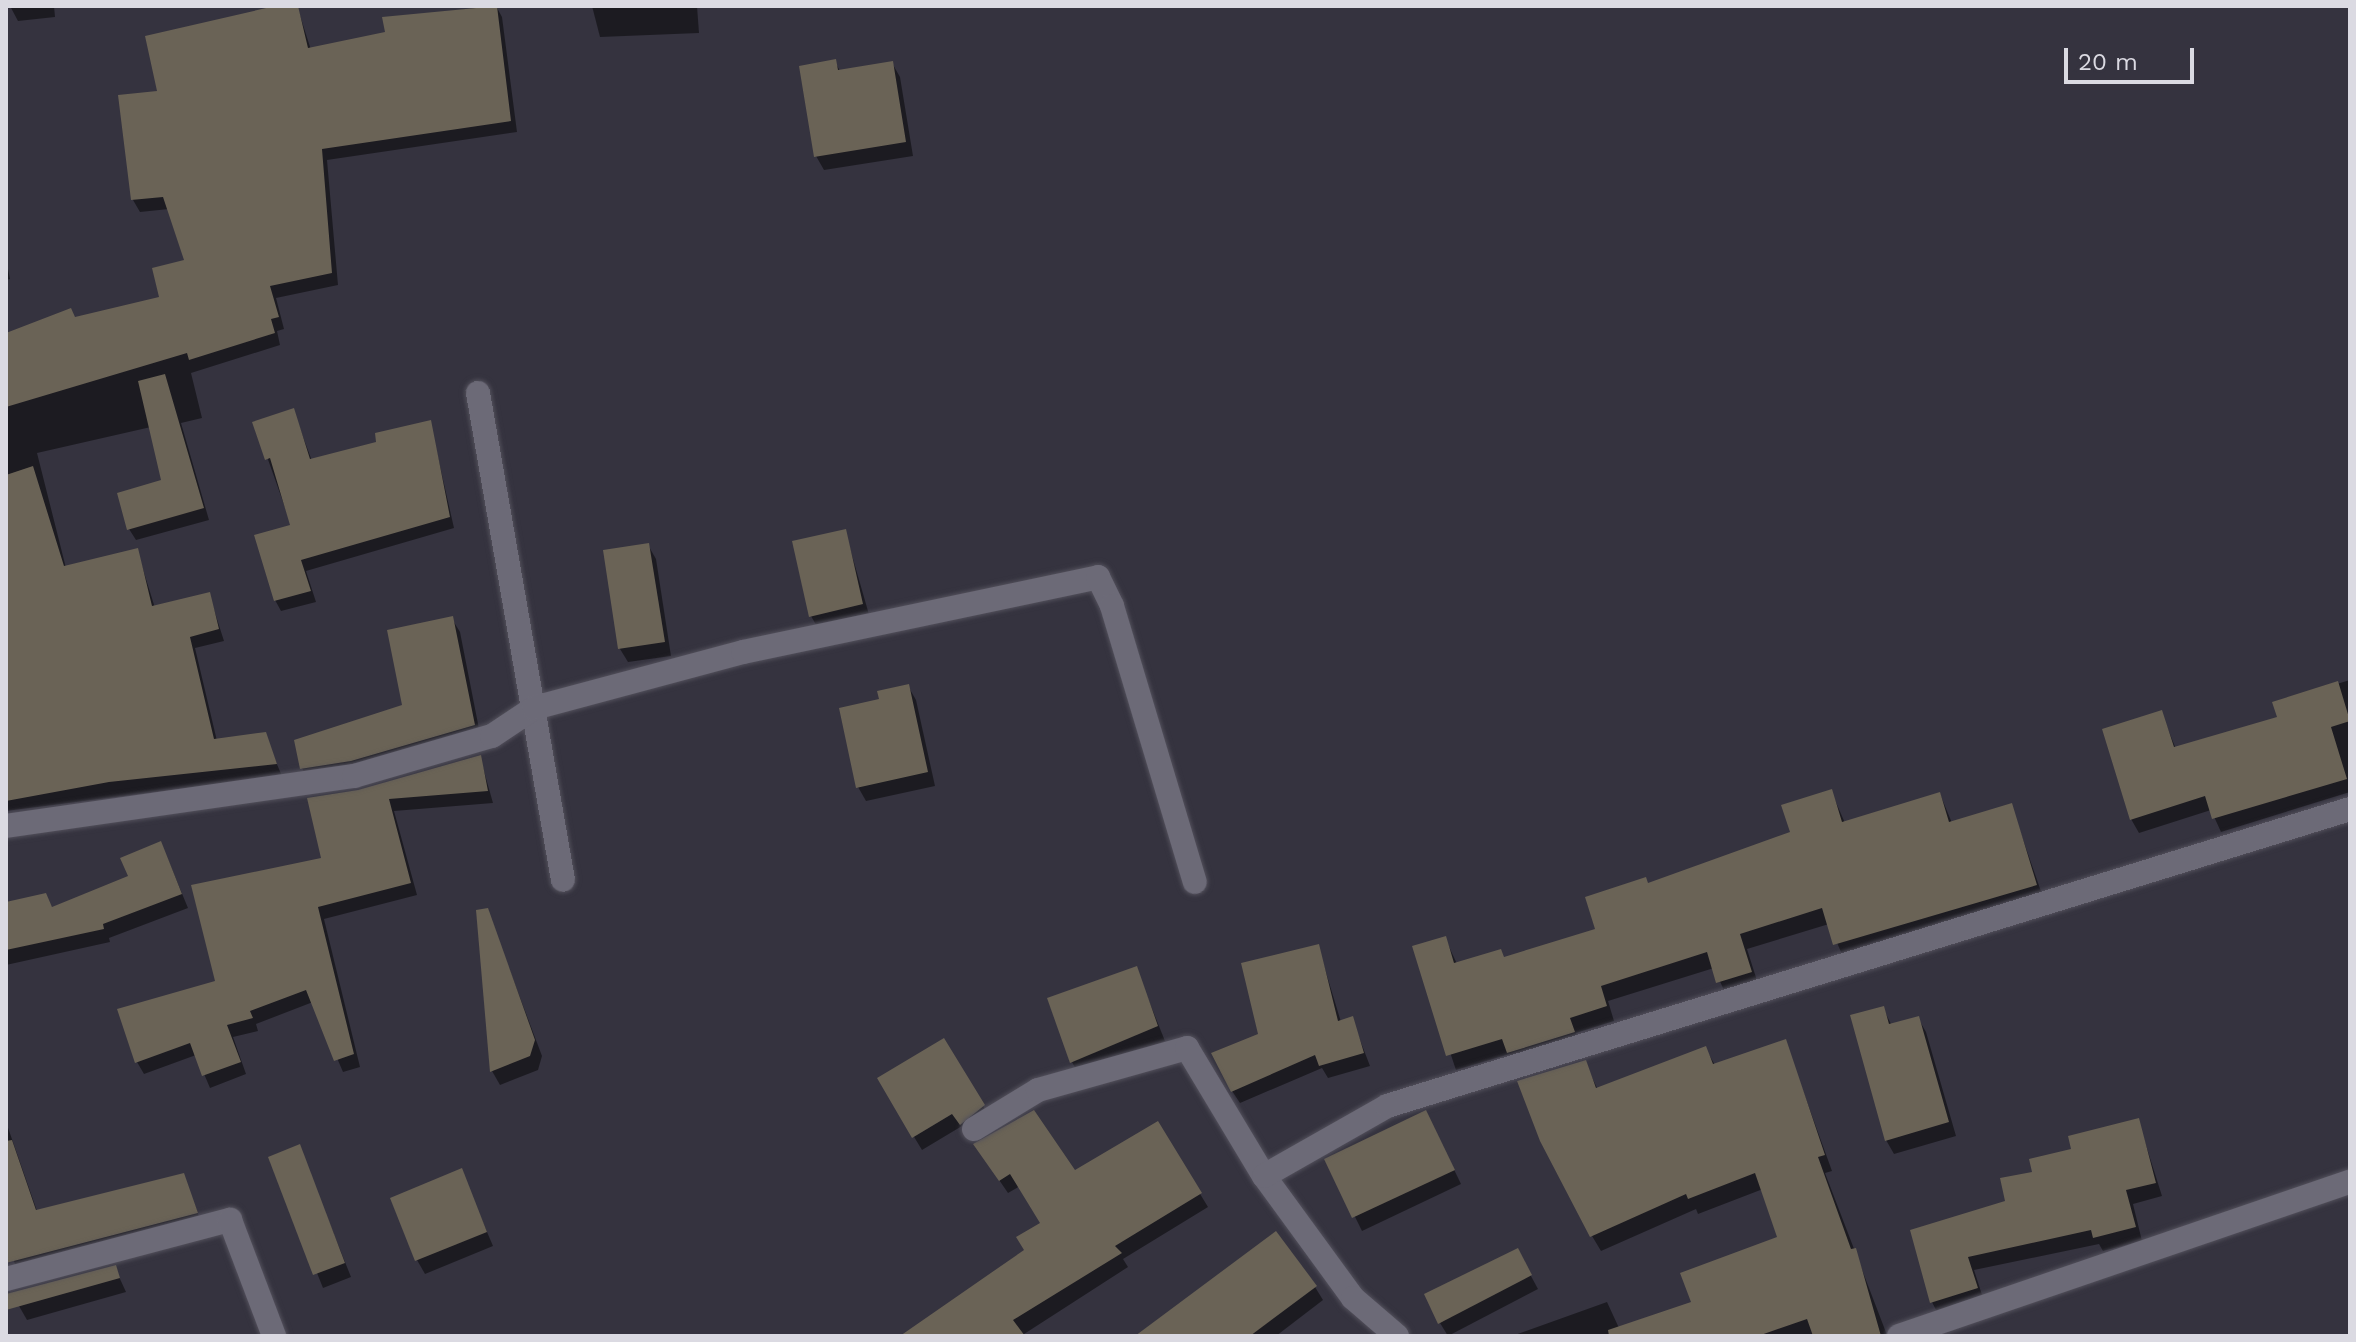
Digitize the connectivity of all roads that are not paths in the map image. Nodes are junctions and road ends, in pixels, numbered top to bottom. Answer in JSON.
{"nodes":[{"id":1,"x":478,"y":393,"type":"dead end"},
{"id":2,"x":534,"y":708,"type":"junction"},
{"id":3,"x":2350,"y":809,"type":"edge"},
{"id":4,"x":6,"y":826,"type":"edge"},
{"id":5,"x":563,"y":880,"type":"dead end"},
{"id":6,"x":1195,"y":882,"type":"dead end"},
{"id":7,"x":974,"y":1129,"type":"dead end"},
{"id":8,"x":1264,"y":1176,"type":"junction"},
{"id":9,"x":2350,"y":1182,"type":"edge"},
{"id":10,"x":6,"y":1279,"type":"edge"},
{"id":11,"x":274,"y":1336,"type":"edge"},
{"id":12,"x":1397,"y":1336,"type":"edge"},
{"id":13,"x":1899,"y":1336,"type":"edge"}],
"edges":[{"from":1,"to":2,"type":"street"},
{"from":2,"to":4,"type":"street"},
{"from":2,"to":5,"type":"street"},
{"from":2,"to":6,"type":"street"},
{"from":3,"to":8,"type":"street"},
{"from":7,"to":8,"type":"street"},
{"from":8,"to":12,"type":"street"},
{"from":9,"to":13,"type":"street"},
{"from":10,"to":11,"type":"street"}]}
